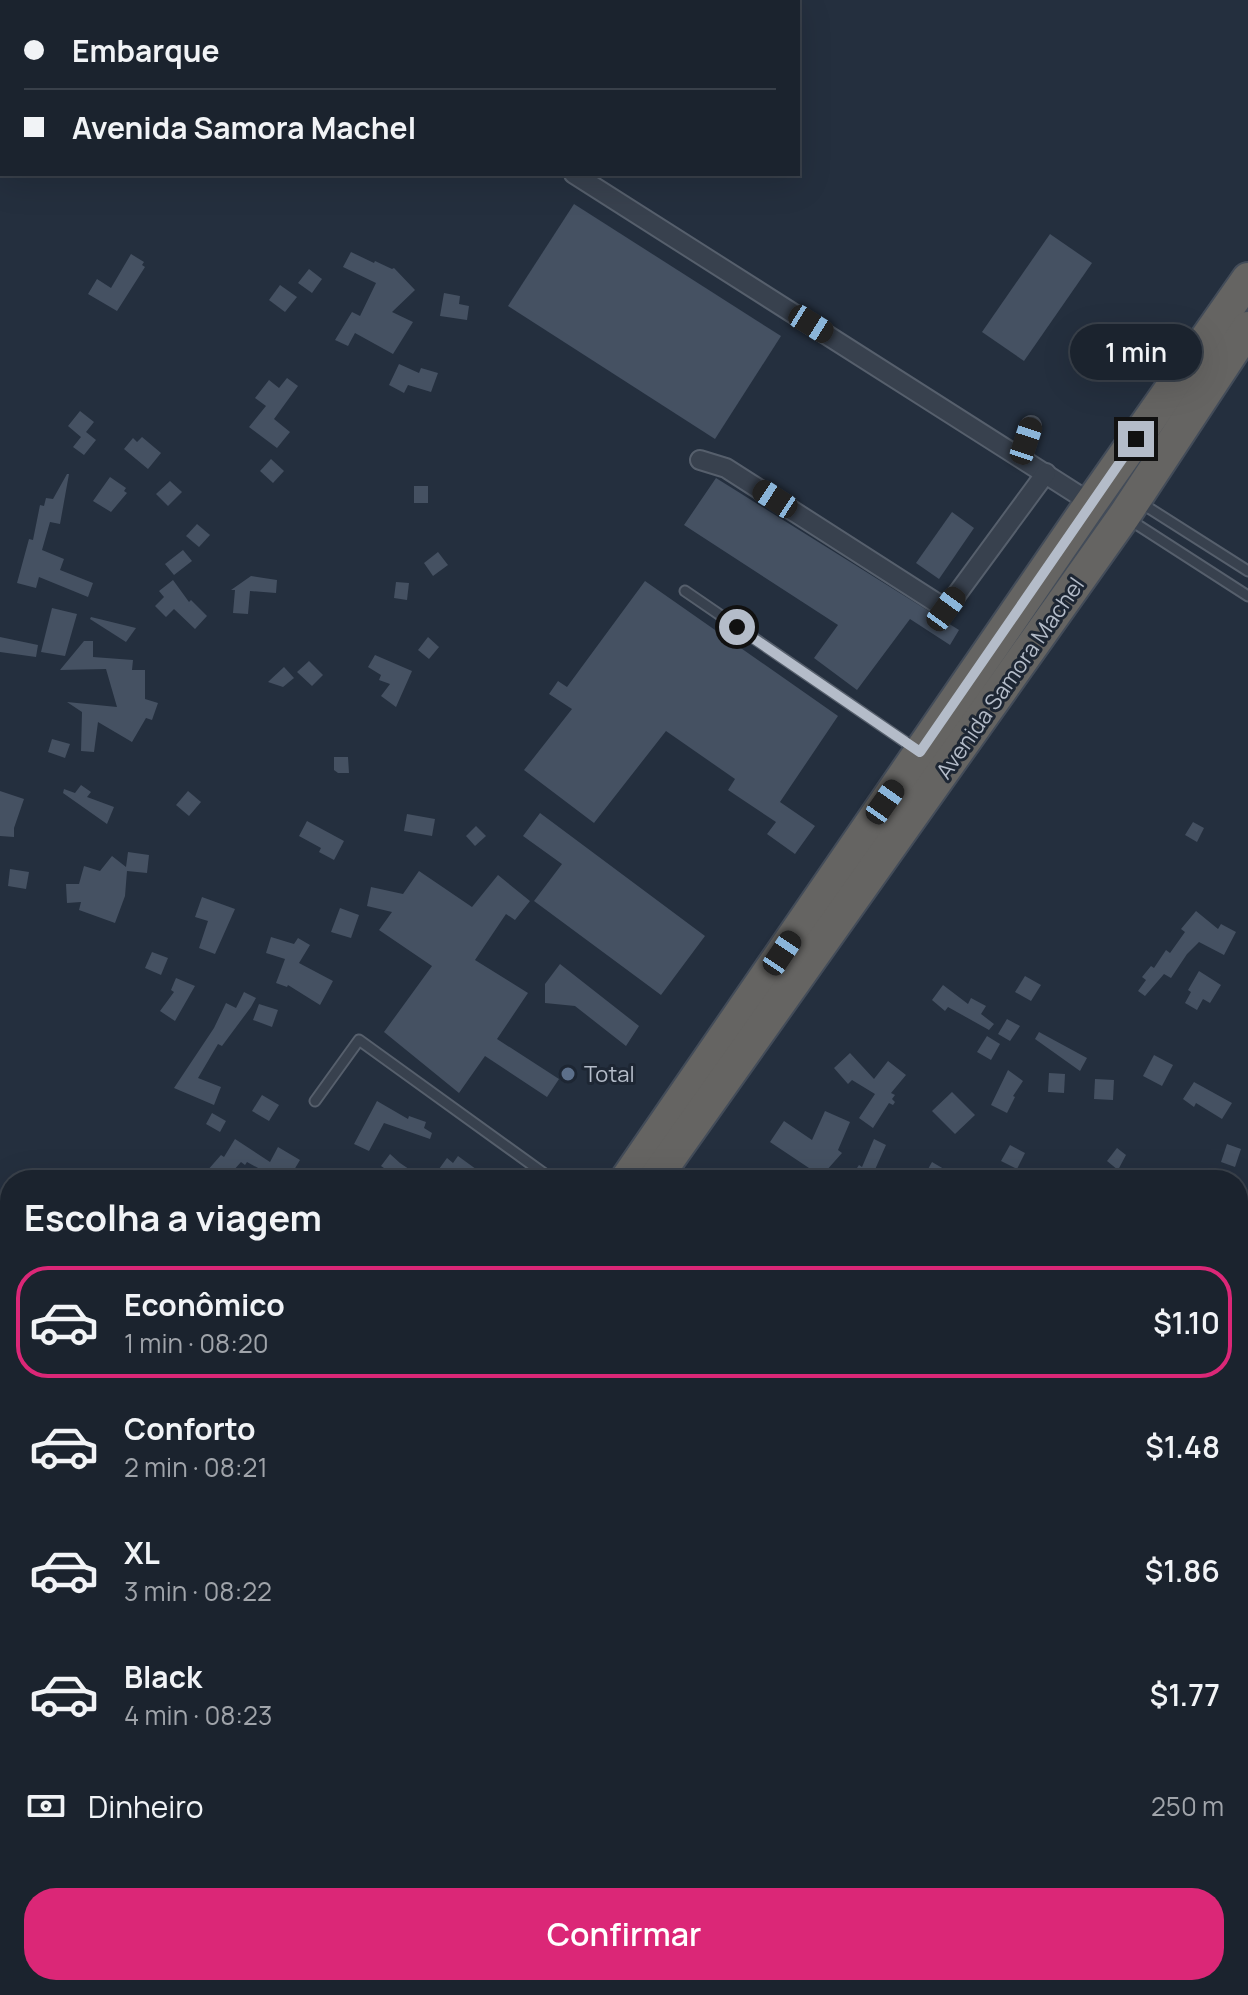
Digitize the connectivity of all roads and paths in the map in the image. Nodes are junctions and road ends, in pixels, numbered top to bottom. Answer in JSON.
{"nodes":[{"id":1,"x":577,"y":176,"type":"edge"},
{"id":2,"x":1248,"y":279,"type":"edge"},
{"id":3,"x":1248,"y":328,"type":"edge"},
{"id":4,"x":1031,"y":426,"type":"dead end"},
{"id":5,"x":1021,"y":456,"type":"junction"},
{"id":6,"x":700,"y":460,"type":"dead end"},
{"id":7,"x":1046,"y":473,"type":"junction"},
{"id":8,"x":1091,"y":503,"type":"junction"},
{"id":9,"x":1129,"y":508,"type":"junction"},
{"id":10,"x":1248,"y":571,"type":"edge"},
{"id":11,"x":685,"y":591,"type":"dead end"},
{"id":12,"x":1248,"y":596,"type":"edge"},
{"id":13,"x":920,"y":752,"type":"junction"},
{"id":14,"x":315,"y":1101,"type":"dead end"},
{"id":15,"x":539,"y":1170,"type":"edge"},
{"id":16,"x":633,"y":1170,"type":"edge"},
{"id":17,"x":661,"y":1170,"type":"edge"}],
"edges":[{"from":1,"to":5,"type":"street"},
{"from":2,"to":8,"type":"highway","name":"Avenida Samora Machel"},
{"from":3,"to":9,"type":"highway","name":"Avenida Samora Machel"},
{"from":4,"to":5,"type":"street"},
{"from":5,"to":7,"type":"street"},
{"from":6,"to":7,"type":"street"},
{"from":7,"to":8,"type":"street"},
{"from":8,"to":13,"type":"highway","name":"Avenida Samora Machel"},
{"from":9,"to":10,"type":"lane"},
{"from":9,"to":12,"type":"lane"},
{"from":9,"to":17,"type":"highway","name":"Avenida Samora Machel"},
{"from":11,"to":13,"type":"lane"},
{"from":13,"to":16,"type":"highway","name":"Avenida Samora Machel"},
{"from":14,"to":15,"type":"lane"}]}
